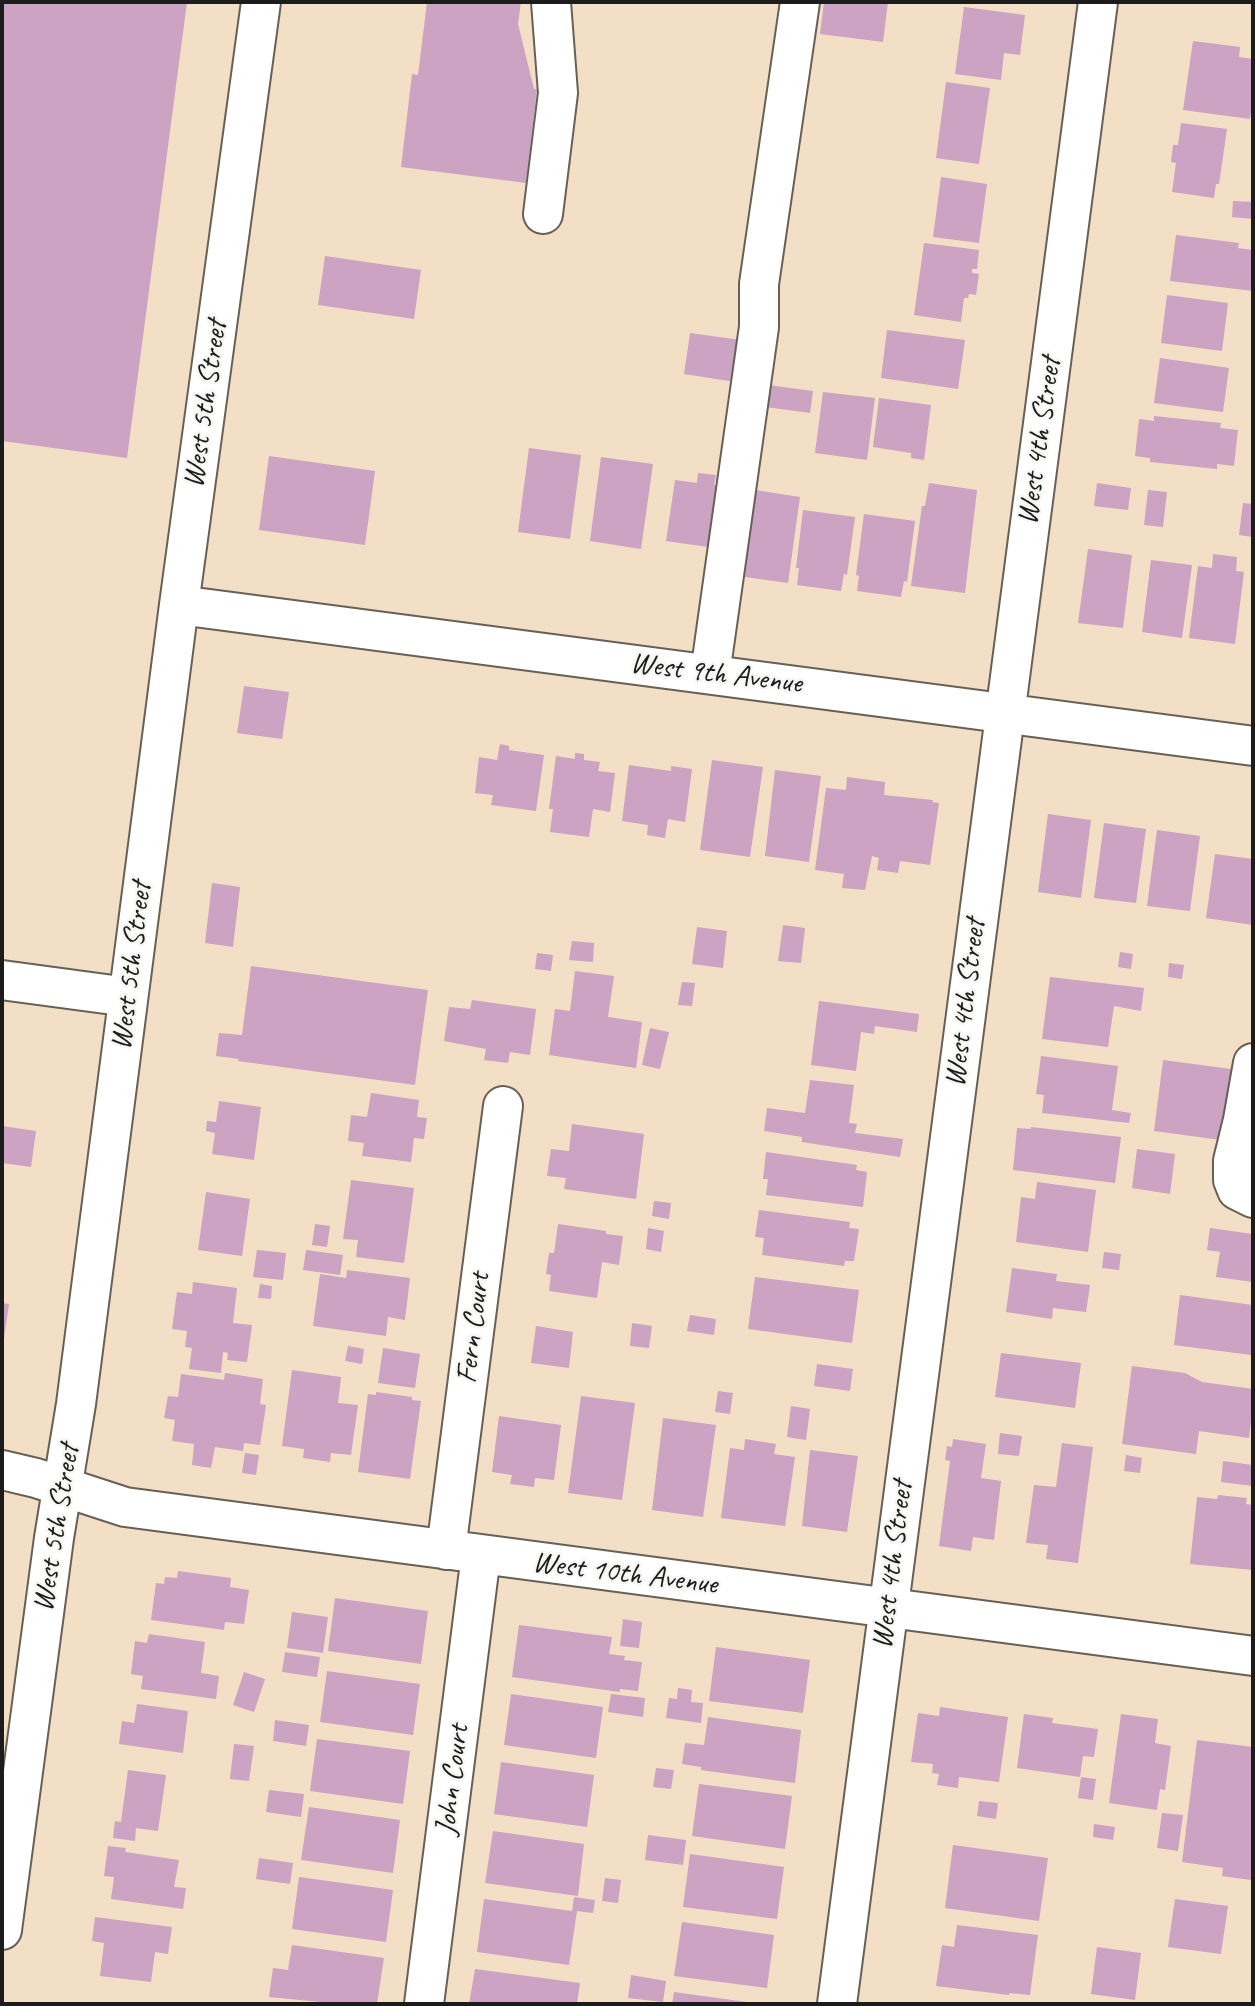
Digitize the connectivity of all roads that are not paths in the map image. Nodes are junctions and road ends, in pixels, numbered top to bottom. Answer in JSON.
{"nodes":[{"id":1,"x":261,"y":2,"type":"edge"},
{"id":2,"x":551,"y":2,"type":"edge"},
{"id":3,"x":800,"y":2,"type":"edge"},
{"id":4,"x":1098,"y":2,"type":"edge"},
{"id":5,"x":543,"y":215,"type":"dead end"},
{"id":6,"x":179,"y":605,"type":"junction"},
{"id":7,"x":710,"y":674,"type":"junction"},
{"id":8,"x":1005,"y":712,"type":"junction"},
{"id":9,"x":1253,"y":746,"type":"edge"},
{"id":10,"x":2,"y":980,"type":"edge"},
{"id":11,"x":128,"y":997,"type":"junction"},
{"id":12,"x":1253,"y":1063,"type":"edge"},
{"id":13,"x":503,"y":1106,"type":"dead end"},
{"id":14,"x":1253,"y":1198,"type":"edge"},
{"id":15,"x":2,"y":1470,"type":"edge"},
{"id":16,"x":62,"y":1486,"type":"junction"},
{"id":17,"x":463,"y":1553,"type":"junction"},
{"id":18,"x":887,"y":1609,"type":"junction"},
{"id":19,"x":1253,"y":1656,"type":"edge"},
{"id":20,"x":2,"y":1930,"type":"edge"},
{"id":21,"x":424,"y":2004,"type":"edge"},
{"id":22,"x":837,"y":2004,"type":"edge"}],
"edges":[{"from":1,"to":6,"type":"street","name":"West 5th Street"},
{"from":2,"to":5,"type":"street"},
{"from":3,"to":7,"type":"street"},
{"from":4,"to":8,"type":"street","name":"West 4th Street"},
{"from":6,"to":7,"type":"street","name":"West 9th Avenue"},
{"from":6,"to":11,"type":"street","name":"West 5th Street"},
{"from":7,"to":8,"type":"street","name":"West 9th Avenue"},
{"from":8,"to":9,"type":"street","name":"West 9th Avenue"},
{"from":8,"to":18,"type":"street","name":"West 4th Street"},
{"from":10,"to":11,"type":"street"},
{"from":11,"to":16,"type":"street","name":"West 5th Street"},
{"from":12,"to":14,"type":"street"},
{"from":13,"to":17,"type":"street","name":"Fern Court"},
{"from":15,"to":16,"type":"street","name":"West 10th Avenue"},
{"from":16,"to":17,"type":"street","name":"West 10th Avenue"},
{"from":16,"to":20,"type":"street","name":"West 5th Street"},
{"from":17,"to":18,"type":"street","name":"West 10th Avenue"},
{"from":17,"to":21,"type":"street","name":"John Court"},
{"from":18,"to":19,"type":"street","name":"West 10th Avenue"},
{"from":18,"to":22,"type":"street","name":"West 4th Street"}]}
